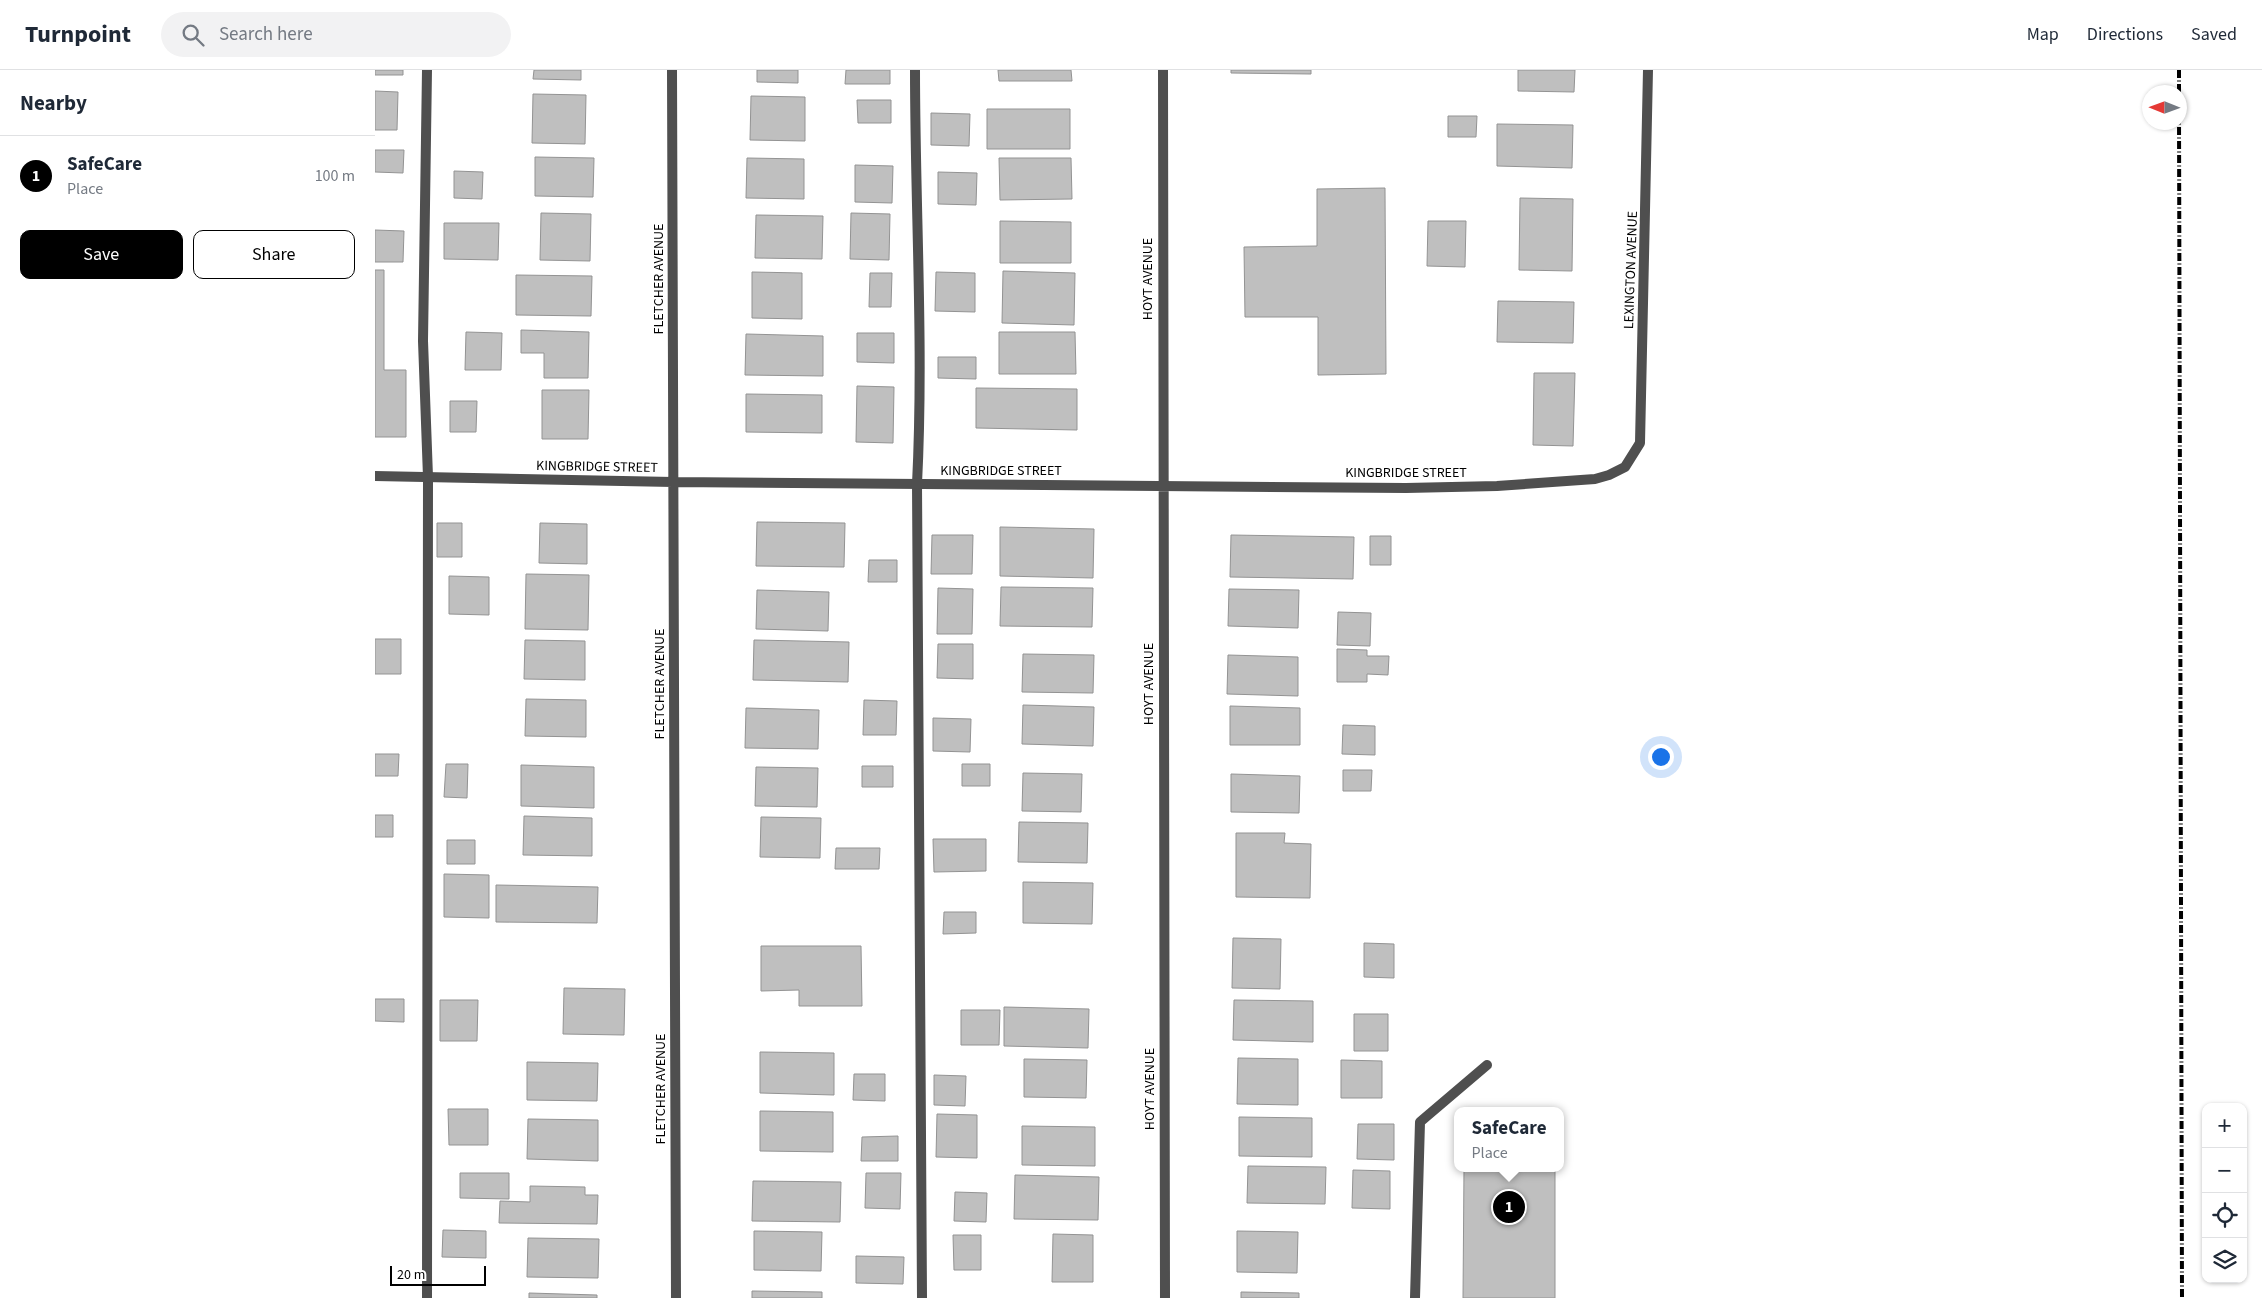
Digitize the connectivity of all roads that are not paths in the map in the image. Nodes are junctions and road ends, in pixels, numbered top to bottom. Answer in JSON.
{"nodes":[{"id":1,"x":427,"y":70,"type":"edge"},
{"id":2,"x":672,"y":70,"type":"edge"},
{"id":3,"x":915,"y":70,"type":"edge"},
{"id":4,"x":1163,"y":70,"type":"edge"},
{"id":5,"x":1648,"y":70,"type":"edge"},
{"id":6,"x":1625,"y":467,"type":"joint"},
{"id":7,"x":375,"y":476,"type":"edge"},
{"id":8,"x":428,"y":477,"type":"junction"},
{"id":9,"x":673,"y":482,"type":"junction"},
{"id":10,"x":917,"y":484,"type":"junction"},
{"id":11,"x":1162,"y":485,"type":"junction"},
{"id":12,"x":1487,"y":1065,"type":"dead end"},
{"id":13,"x":427,"y":1298,"type":"edge"},
{"id":14,"x":675,"y":1298,"type":"edge"},
{"id":15,"x":922,"y":1298,"type":"edge"},
{"id":16,"x":1165,"y":1298,"type":"edge"},
{"id":17,"x":1415,"y":1298,"type":"edge"}],
"edges":[{"from":1,"to":8,"type":"street"},
{"from":2,"to":9,"type":"street","name":"FLETCHER AVENUE"},
{"from":3,"to":10,"type":"street"},
{"from":4,"to":11,"type":"street","name":"HOYT AVENUE"},
{"from":5,"to":6,"type":"street","name":"LEXINGTON AVENUE"},
{"from":6,"to":11,"type":"street","name":"KINGBRIDGE STREET"},
{"from":7,"to":8,"type":"street","name":"KINGBRIDGE STREET"},
{"from":8,"to":9,"type":"street","name":"KINGBRIDGE STREET"},
{"from":8,"to":13,"type":"street"},
{"from":9,"to":10,"type":"street","name":"KINGBRIDGE STREET"},
{"from":9,"to":14,"type":"street","name":"FLETCHER AVENUE"},
{"from":10,"to":11,"type":"street","name":"KINGBRIDGE STREET"},
{"from":10,"to":15,"type":"street"},
{"from":11,"to":16,"type":"street","name":"HOYT AVENUE"},
{"from":12,"to":17,"type":"street"}]}
